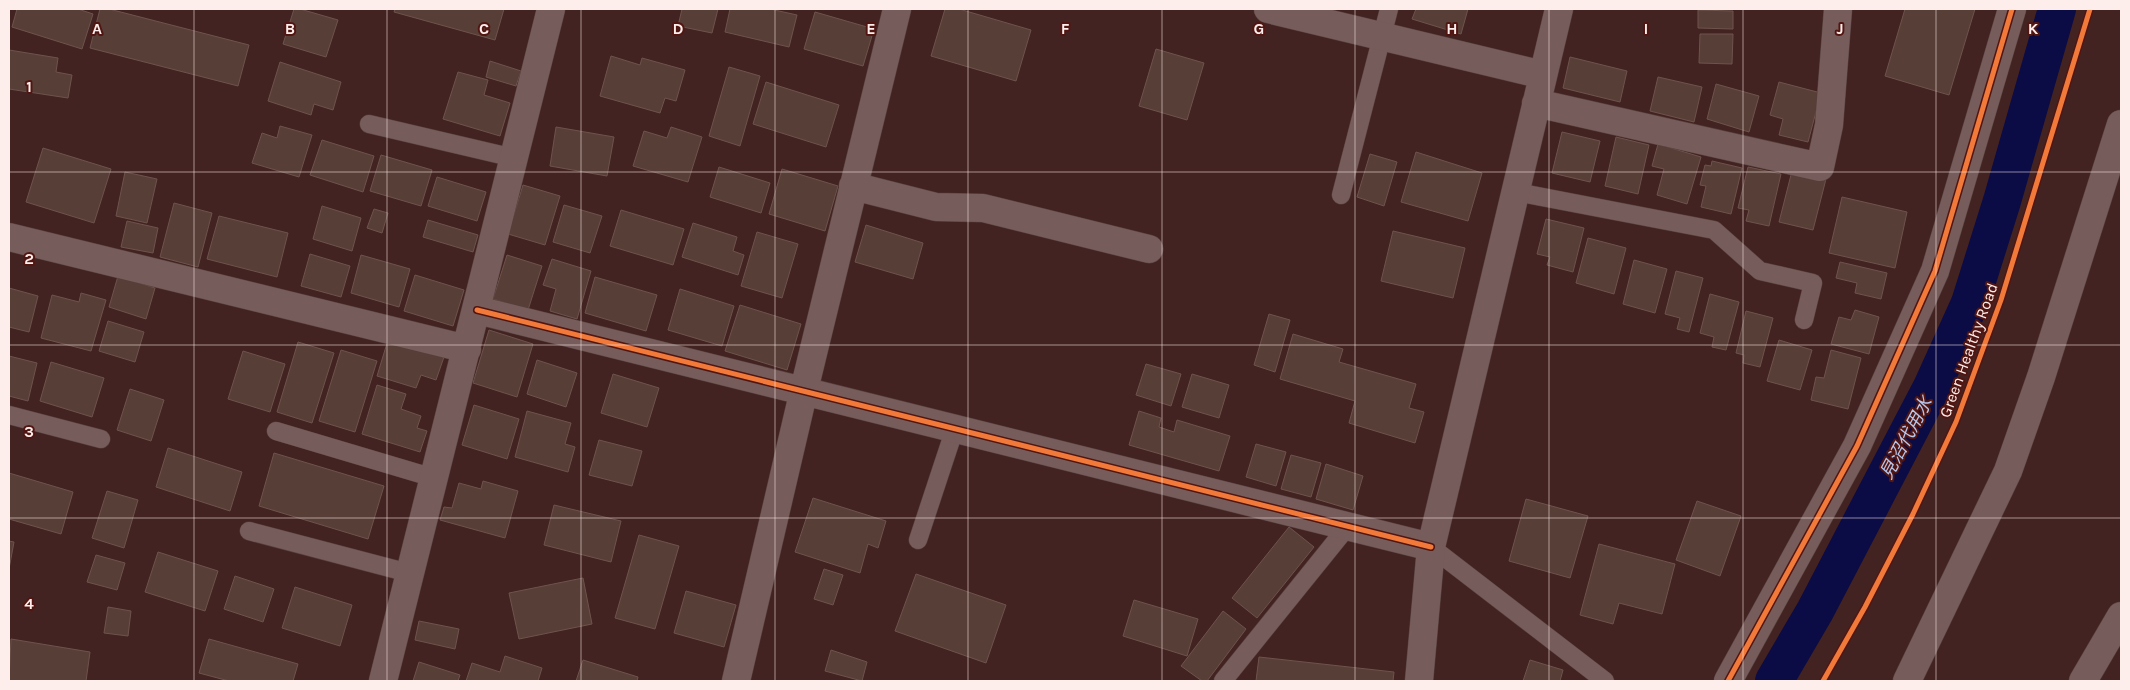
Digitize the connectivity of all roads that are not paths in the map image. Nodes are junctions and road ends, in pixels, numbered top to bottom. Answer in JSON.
{"nodes":[{"id":1,"x":551,"y":9,"type":"edge"},
{"id":2,"x":897,"y":9,"type":"edge"},
{"id":3,"x":1268,"y":9,"type":"edge"},
{"id":4,"x":1389,"y":9,"type":"edge"},
{"id":5,"x":1559,"y":9,"type":"edge"},
{"id":6,"x":1838,"y":9,"type":"edge"},
{"id":7,"x":2012,"y":9,"type":"edge"},
{"id":8,"x":1382,"y":36,"type":"junction"},
{"id":9,"x":1543,"y":75,"type":"junction"},
{"id":10,"x":1536,"y":103,"type":"junction"},
{"id":11,"x":369,"y":124,"type":"dead end"},
{"id":12,"x":2121,"y":124,"type":"edge"},
{"id":13,"x":514,"y":158,"type":"junction"},
{"id":14,"x":853,"y":186,"type":"junction"},
{"id":15,"x":1516,"y":192,"type":"junction"},
{"id":16,"x":1341,"y":195,"type":"dead end"},
{"id":17,"x":9,"y":237,"type":"edge"},
{"id":18,"x":1149,"y":249,"type":"dead end"},
{"id":19,"x":477,"y":310,"type":"junction"},
{"id":20,"x":1804,"y":320,"type":"dead end"},
{"id":21,"x":466,"y":349,"type":"junction"},
{"id":22,"x":804,"y":390,"type":"junction"},
{"id":23,"x":9,"y":415,"type":"edge"},
{"id":24,"x":955,"y":428,"type":"junction"},
{"id":25,"x":276,"y":431,"type":"dead end"},
{"id":26,"x":101,"y":439,"type":"dead end"},
{"id":27,"x":434,"y":478,"type":"junction"},
{"id":28,"x":1348,"y":526,"type":"junction"},
{"id":29,"x":249,"y":531,"type":"dead end"},
{"id":30,"x":918,"y":540,"type":"dead end"},
{"id":31,"x":1431,"y":547,"type":"junction"},
{"id":32,"x":409,"y":573,"type":"junction"},
{"id":33,"x":2121,"y":616,"type":"edge"},
{"id":34,"x":1914,"y":679,"type":"edge"},
{"id":35,"x":383,"y":681,"type":"edge"},
{"id":36,"x":736,"y":681,"type":"edge"},
{"id":37,"x":1223,"y":681,"type":"edge"},
{"id":38,"x":1419,"y":681,"type":"edge"},
{"id":39,"x":1604,"y":681,"type":"edge"},
{"id":40,"x":1728,"y":681,"type":"edge"},
{"id":41,"x":2083,"y":681,"type":"edge"}],
"edges":[{"from":1,"to":13,"type":"street"},
{"from":2,"to":14,"type":"street"},
{"from":3,"to":8,"type":"street"},
{"from":4,"to":8,"type":"lane"},
{"from":5,"to":9,"type":"street"},
{"from":6,"to":10,"type":"street"},
{"from":7,"to":40,"type":"street"},
{"from":8,"to":9,"type":"street"},
{"from":8,"to":16,"type":"lane"},
{"from":9,"to":10,"type":"street"},
{"from":10,"to":15,"type":"street"},
{"from":11,"to":13,"type":"lane"},
{"from":12,"to":34,"type":"street"},
{"from":13,"to":19,"type":"street"},
{"from":14,"to":18,"type":"street"},
{"from":14,"to":22,"type":"street"},
{"from":15,"to":20,"type":"lane"},
{"from":15,"to":31,"type":"street"},
{"from":17,"to":21,"type":"street"},
{"from":19,"to":21,"type":"street"},
{"from":19,"to":22,"type":"street"},
{"from":21,"to":27,"type":"street"},
{"from":22,"to":24,"type":"street"},
{"from":22,"to":36,"type":"street"},
{"from":23,"to":26,"type":"lane"},
{"from":24,"to":28,"type":"street"},
{"from":24,"to":30,"type":"lane"},
{"from":25,"to":27,"type":"lane"},
{"from":27,"to":32,"type":"street"},
{"from":28,"to":31,"type":"street"},
{"from":28,"to":37,"type":"lane"},
{"from":29,"to":32,"type":"lane"},
{"from":31,"to":38,"type":"street"},
{"from":31,"to":39,"type":"lane"},
{"from":32,"to":35,"type":"street"},
{"from":33,"to":41,"type":"street"}]}
